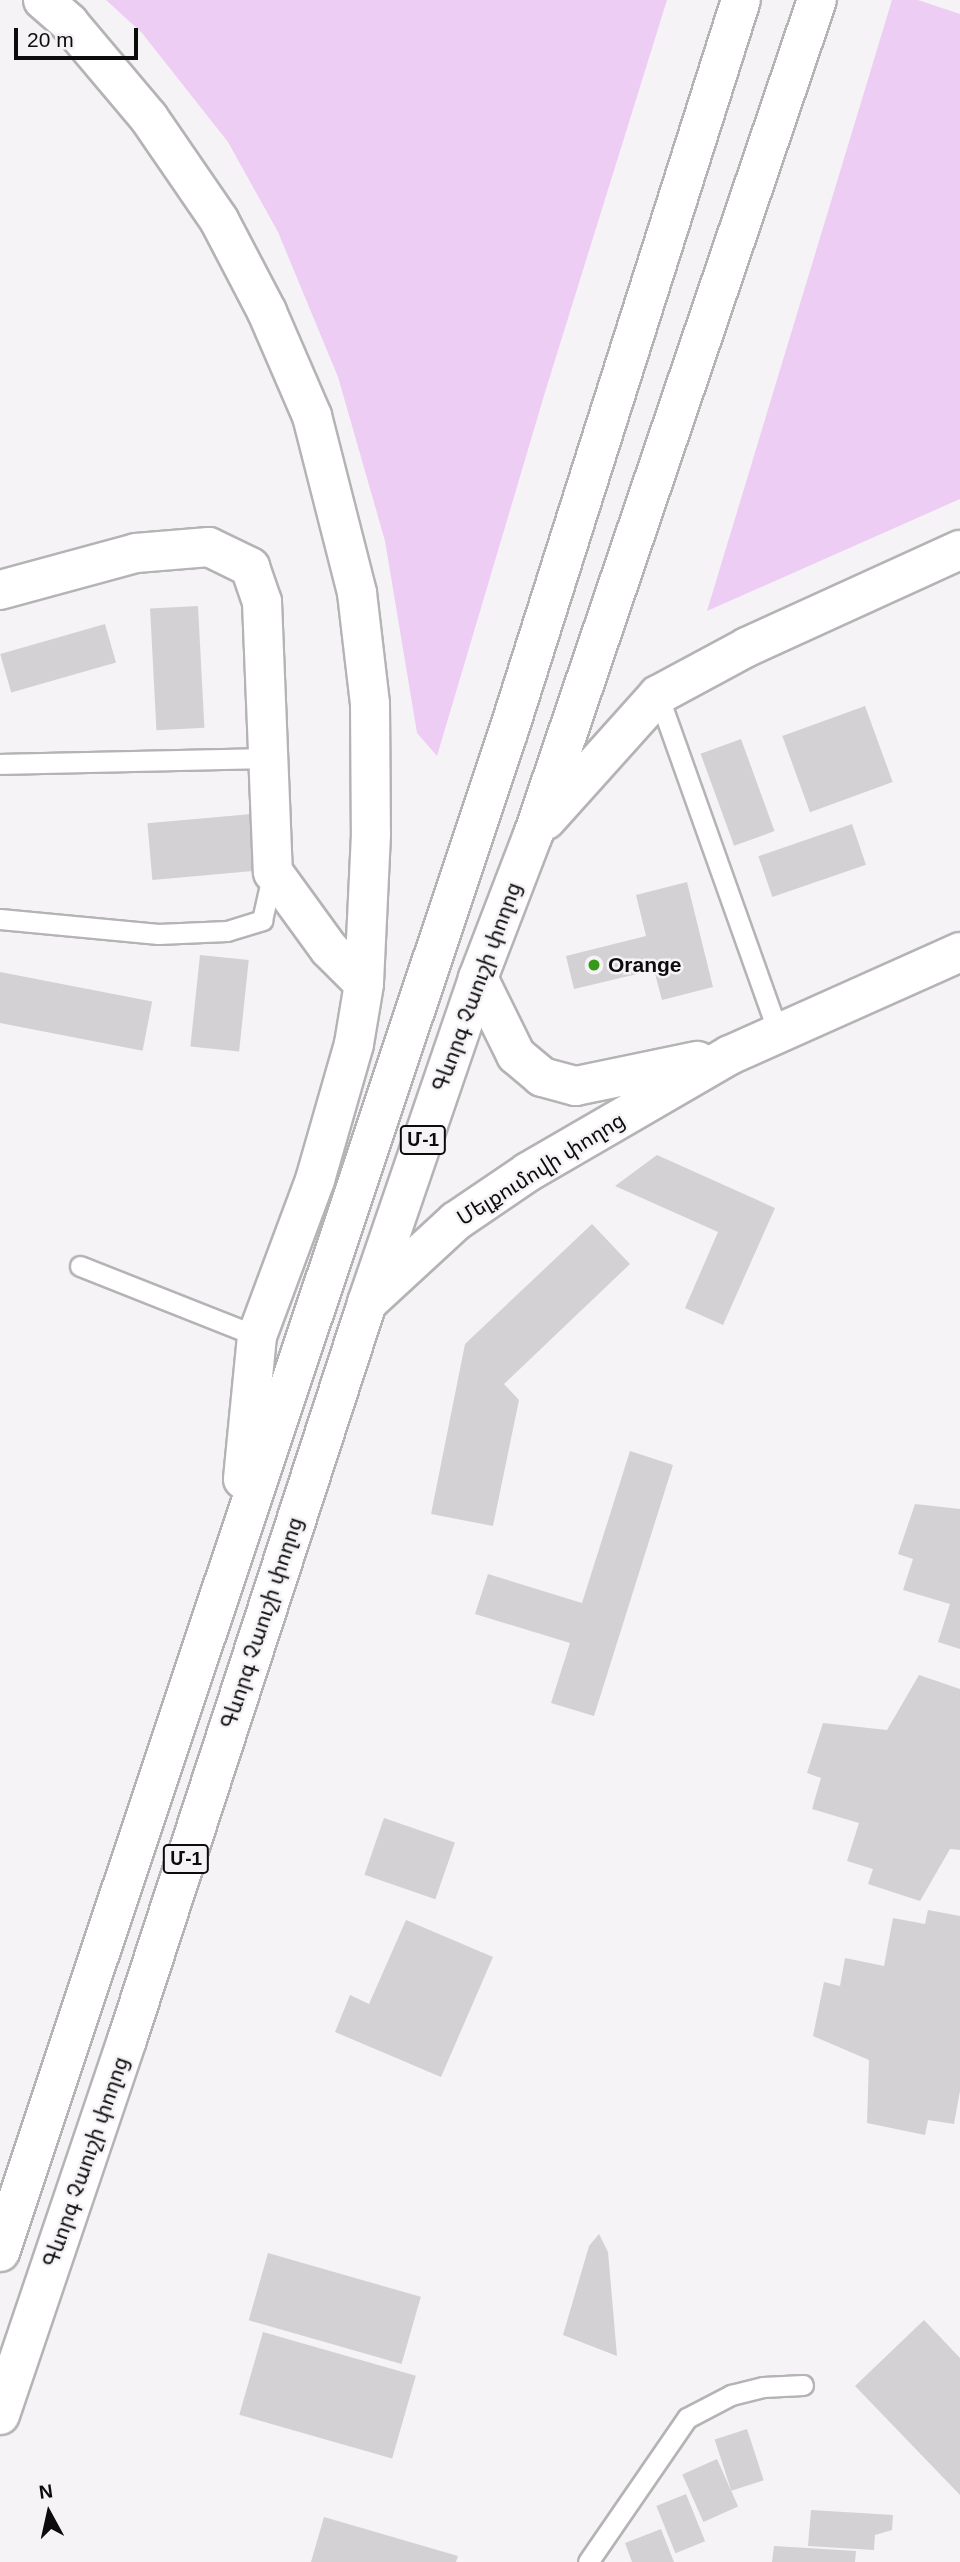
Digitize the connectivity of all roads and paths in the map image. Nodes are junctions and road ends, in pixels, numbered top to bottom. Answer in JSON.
{"nodes":[{"id":1,"x":43,"y":0,"type":"edge"},
{"id":2,"x":741,"y":0,"type":"edge"},
{"id":3,"x":817,"y":0,"type":"edge"},
{"id":4,"x":960,"y":550,"type":"edge"},
{"id":5,"x":0,"y":590,"type":"edge"},
{"id":6,"x":658,"y":695,"type":"junction"},
{"id":7,"x":270,"y":758,"type":"junction"},
{"id":8,"x":0,"y":764,"type":"edge"},
{"id":9,"x":533,"y":835,"type":"junction"},
{"id":10,"x":273,"y":872,"type":"junction"},
{"id":11,"x":0,"y":919,"type":"edge"},
{"id":12,"x":960,"y":953,"type":"edge"},
{"id":13,"x":478,"y":978,"type":"junction"},
{"id":14,"x":364,"y":984,"type":"junction"},
{"id":15,"x":778,"y":1032,"type":"junction"},
{"id":16,"x":730,"y":1055,"type":"junction"},
{"id":17,"x":80,"y":1266,"type":"dead end"},
{"id":18,"x":368,"y":1303,"type":"junction"},
{"id":19,"x":257,"y":1336,"type":"junction"},
{"id":20,"x":236,"y":1548,"type":"junction"},
{"id":21,"x":0,"y":2252,"type":"edge"},
{"id":22,"x":803,"y":2385,"type":"dead end"},
{"id":23,"x":0,"y":2415,"type":"edge"},
{"id":24,"x":588,"y":2562,"type":"edge"}],
"edges":[{"from":1,"to":14,"type":"main road"},
{"from":2,"to":20,"type":"main road"},
{"from":3,"to":9,"type":"main road","name":"Գևորգ Չաուշի փողոց"},
{"from":4,"to":6,"type":"main road"},
{"from":5,"to":7,"type":"main road"},
{"from":6,"to":9,"type":"main road"},
{"from":6,"to":15,"type":"lane"},
{"from":7,"to":8,"type":"lane"},
{"from":7,"to":10,"type":"main road"},
{"from":9,"to":13,"type":"main road","name":"Գևորգ Չաուշի փողոց","number":"Մ-1"},
{"from":10,"to":11,"type":"lane"},
{"from":10,"to":14,"type":"main road"},
{"from":12,"to":15,"type":"main road","name":"Մելքումովի փողոց"},
{"from":13,"to":16,"type":"main road","name":"Մելքումովի փողոց"},
{"from":13,"to":18,"type":"main road","name":"Գևորգ Չաուշի փողոց","number":"Մ-1"},
{"from":14,"to":19,"type":"main road"},
{"from":15,"to":16,"type":"main road","name":"Մելքումովի փողոց"},
{"from":16,"to":18,"type":"main road","name":"Մելքումովի փողոց"},
{"from":17,"to":19,"type":"lane"},
{"from":18,"to":23,"type":"main road","name":"Գևորգ Չաուշի փողոց","number":"Մ-1"},
{"from":19,"to":20,"type":"main road"},
{"from":20,"to":21,"type":"main road","number":"Մ-1"},
{"from":22,"to":24,"type":"lane"}]}
